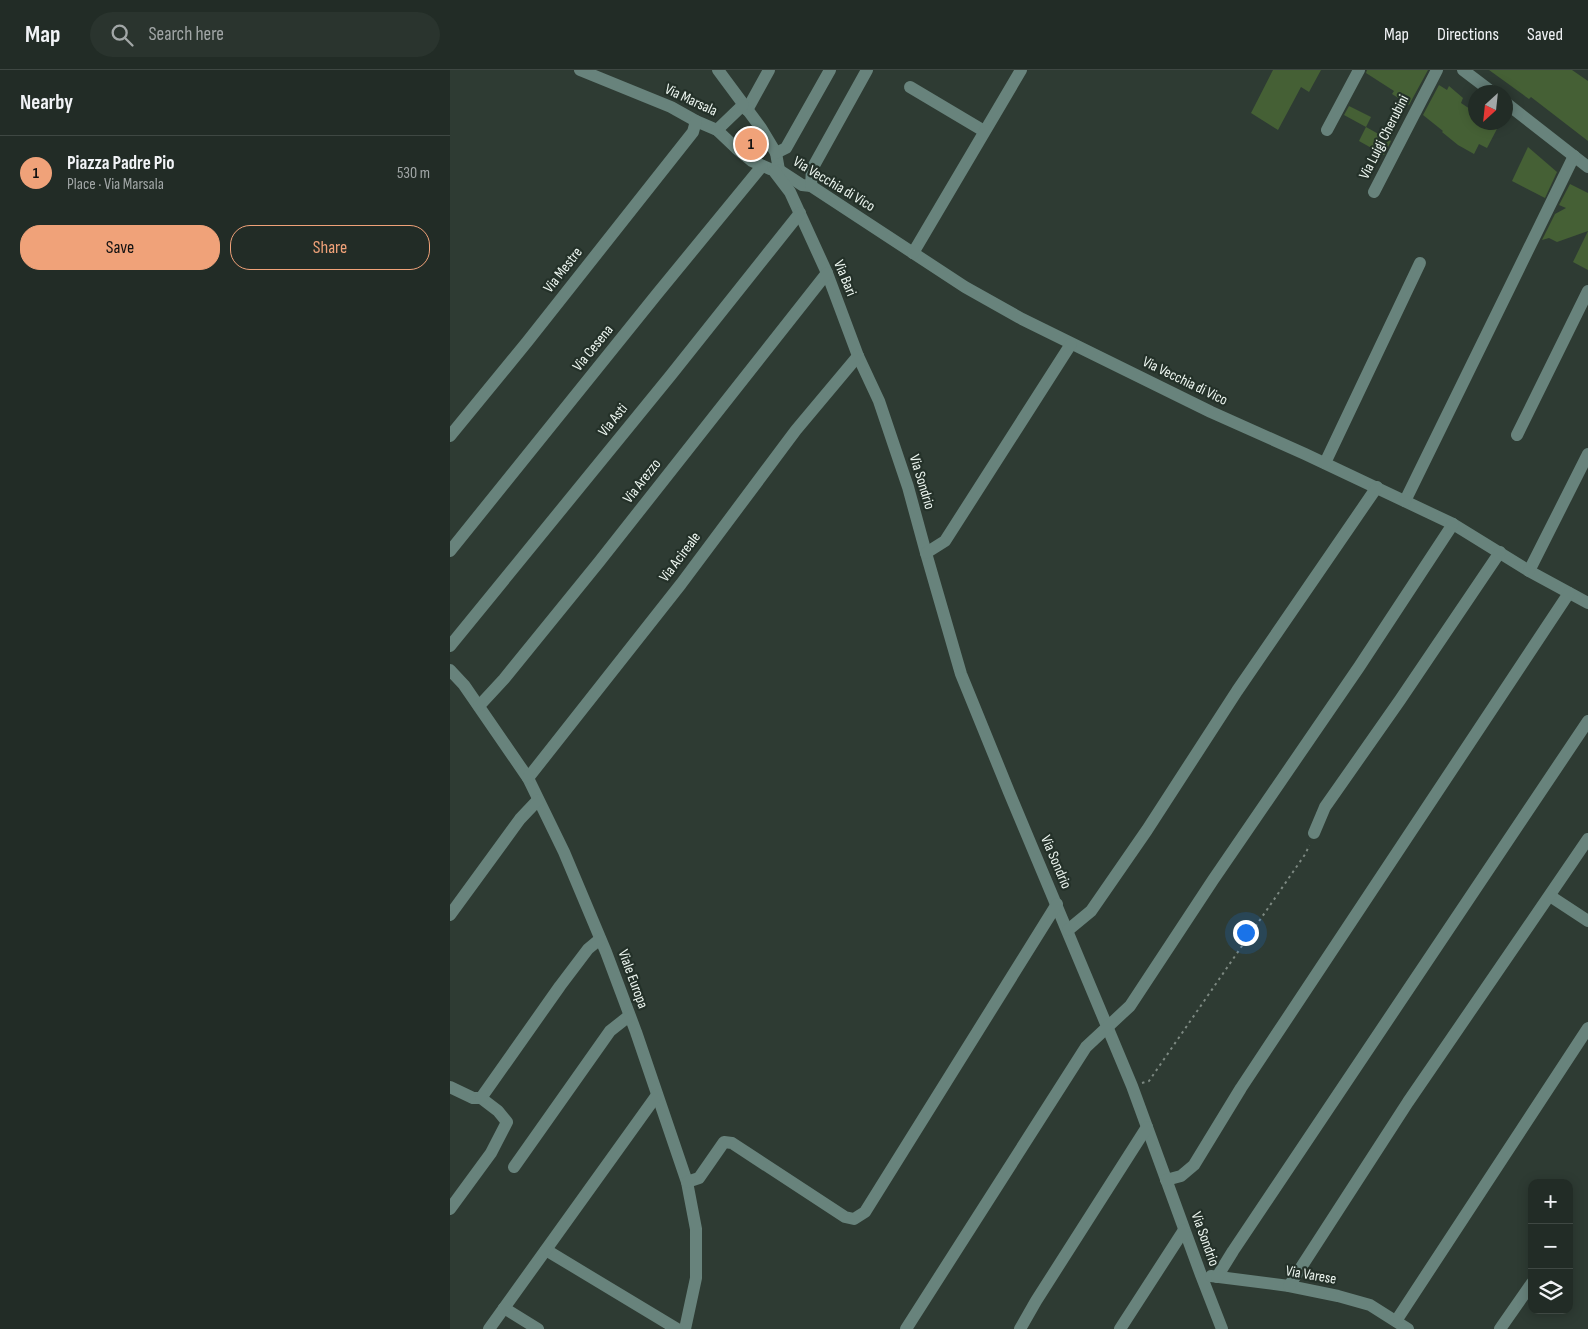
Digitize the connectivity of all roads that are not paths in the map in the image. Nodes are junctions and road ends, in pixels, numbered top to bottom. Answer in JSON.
{"nodes":[{"id":1,"x":580,"y":70,"type":"edge"},
{"id":2,"x":718,"y":70,"type":"edge"},
{"id":3,"x":769,"y":70,"type":"edge"},
{"id":4,"x":830,"y":70,"type":"edge"},
{"id":5,"x":867,"y":70,"type":"edge"},
{"id":6,"x":1021,"y":70,"type":"edge"},
{"id":7,"x":1359,"y":70,"type":"edge"},
{"id":8,"x":1437,"y":70,"type":"edge"},
{"id":9,"x":1463,"y":70,"type":"edge"},
{"id":10,"x":1483,"y":85,"type":"edge"},
{"id":11,"x":910,"y":87,"type":"dead end"},
{"id":12,"x":745,"y":108,"type":"junction"},
{"id":13,"x":1513,"y":108,"type":"edge"},
{"id":14,"x":696,"y":121,"type":"junction"},
{"id":15,"x":717,"y":130,"type":"junction"},
{"id":16,"x":1327,"y":130,"type":"dead end"},
{"id":17,"x":984,"y":131,"type":"junction"},
{"id":18,"x":776,"y":153,"type":"junction"},
{"id":19,"x":1574,"y":156,"type":"junction"},
{"id":20,"x":1588,"y":167,"type":"edge"},
{"id":21,"x":772,"y":169,"type":"junction"},
{"id":22,"x":811,"y":186,"type":"junction"},
{"id":23,"x":1374,"y":192,"type":"dead end"},
{"id":24,"x":800,"y":213,"type":"junction"},
{"id":25,"x":914,"y":253,"type":"junction"},
{"id":26,"x":1420,"y":263,"type":"dead end"},
{"id":27,"x":827,"y":273,"type":"junction"},
{"id":28,"x":1588,"y":291,"type":"edge"},
{"id":29,"x":1071,"y":344,"type":"junction"},
{"id":30,"x":858,"y":356,"type":"junction"},
{"id":31,"x":878,"y":401,"type":"joint"},
{"id":32,"x":1517,"y":435,"type":"dead end"},
{"id":33,"x":450,"y":436,"type":"edge"},
{"id":34,"x":1588,"y":454,"type":"edge"},
{"id":35,"x":1325,"y":463,"type":"junction"},
{"id":36,"x":1376,"y":487,"type":"junction"},
{"id":37,"x":1405,"y":501,"type":"junction"},
{"id":38,"x":1453,"y":524,"type":"junction"},
{"id":39,"x":450,"y":551,"type":"edge"},
{"id":40,"x":1500,"y":552,"type":"junction"},
{"id":41,"x":926,"y":554,"type":"junction"},
{"id":42,"x":1529,"y":571,"type":"junction"},
{"id":43,"x":1569,"y":593,"type":"junction"},
{"id":44,"x":1588,"y":603,"type":"edge"},
{"id":45,"x":450,"y":646,"type":"edge"},
{"id":46,"x":450,"y":670,"type":"edge"},
{"id":47,"x":479,"y":706,"type":"junction"},
{"id":48,"x":1588,"y":721,"type":"edge"},
{"id":49,"x":528,"y":778,"type":"junction"},
{"id":50,"x":538,"y":800,"type":"junction"},
{"id":51,"x":1314,"y":833,"type":"road end"},
{"id":52,"x":1588,"y":839,"type":"edge"},
{"id":53,"x":1550,"y":896,"type":"junction"},
{"id":54,"x":1056,"y":904,"type":"junction"},
{"id":55,"x":450,"y":915,"type":"edge"},
{"id":56,"x":1588,"y":921,"type":"edge"},
{"id":57,"x":1068,"y":930,"type":"junction"},
{"id":58,"x":600,"y":939,"type":"junction"},
{"id":59,"x":629,"y":1016,"type":"junction"},
{"id":60,"x":1107,"y":1027,"type":"junction"},
{"id":61,"x":1588,"y":1028,"type":"edge"},
{"id":62,"x":450,"y":1087,"type":"edge"},
{"id":63,"x":657,"y":1095,"type":"junction"},
{"id":64,"x":481,"y":1098,"type":"junction"},
{"id":65,"x":1147,"y":1127,"type":"junction"},
{"id":66,"x":514,"y":1167,"type":"dead end"},
{"id":67,"x":1166,"y":1180,"type":"junction"},
{"id":68,"x":687,"y":1182,"type":"junction"},
{"id":69,"x":450,"y":1209,"type":"edge"},
{"id":70,"x":1184,"y":1230,"type":"junction"},
{"id":71,"x":546,"y":1250,"type":"junction"},
{"id":72,"x":1201,"y":1275,"type":"junction"},
{"id":73,"x":1217,"y":1277,"type":"junction"},
{"id":74,"x":1289,"y":1286,"type":"junction"},
{"id":75,"x":1528,"y":1289,"type":"edge"},
{"id":76,"x":504,"y":1308,"type":"junction"},
{"id":77,"x":1396,"y":1321,"type":"junction"},
{"id":78,"x":489,"y":1329,"type":"edge"},
{"id":79,"x":538,"y":1329,"type":"edge"},
{"id":80,"x":676,"y":1329,"type":"edge"},
{"id":81,"x":685,"y":1329,"type":"edge"},
{"id":82,"x":906,"y":1329,"type":"edge"},
{"id":83,"x":1020,"y":1329,"type":"edge"},
{"id":84,"x":1120,"y":1329,"type":"edge"},
{"id":85,"x":1222,"y":1329,"type":"edge"},
{"id":86,"x":1408,"y":1329,"type":"edge"},
{"id":87,"x":1500,"y":1329,"type":"edge"}],
"edges":[{"from":1,"to":14,"type":"street","name":"Via Marsala"},
{"from":2,"to":12,"type":"street"},
{"from":3,"to":12,"type":"street"},
{"from":4,"to":18,"type":"street"},
{"from":5,"to":22,"type":"street"},
{"from":6,"to":17,"type":"street"},
{"from":7,"to":16,"type":"street"},
{"from":8,"to":23,"type":"street","name":"Via Luigi Cherubini"},
{"from":9,"to":10,"type":"street"},
{"from":11,"to":17,"type":"street"},
{"from":12,"to":15,"type":"street"},
{"from":12,"to":18,"type":"street"},
{"from":13,"to":19,"type":"street"},
{"from":14,"to":15,"type":"street","name":"Via Marsala"},
{"from":14,"to":33,"type":"street","name":"Via Mestre"},
{"from":15,"to":21,"type":"street","name":"Via Marsala"},
{"from":17,"to":25,"type":"street"},
{"from":18,"to":21,"type":"street"},
{"from":19,"to":20,"type":"street"},
{"from":19,"to":37,"type":"street"},
{"from":21,"to":22,"type":"street","name":"Via Vecchia di Vico"},
{"from":21,"to":24,"type":"street","name":"Via Bari"},
{"from":21,"to":39,"type":"street","name":"Via Cesena"},
{"from":22,"to":25,"type":"street","name":"Via Vecchia di Vico"},
{"from":24,"to":27,"type":"street","name":"Via Bari"},
{"from":24,"to":45,"type":"street","name":"Via Asti"},
{"from":25,"to":29,"type":"street","name":"Via Vecchia di Vico"},
{"from":26,"to":35,"type":"street"},
{"from":27,"to":30,"type":"street","name":"Via Bari"},
{"from":27,"to":47,"type":"street","name":"Via Arezzo"},
{"from":28,"to":32,"type":"street"},
{"from":29,"to":35,"type":"street","name":"Via Vecchia di Vico"},
{"from":29,"to":41,"type":"street"},
{"from":30,"to":31,"type":"street","name":"Via Bari"},
{"from":30,"to":49,"type":"street","name":"Via Acireale"},
{"from":31,"to":41,"type":"street","name":"Via Sondrio"},
{"from":34,"to":42,"type":"street"},
{"from":35,"to":36,"type":"street","name":"Via Vecchia di Vico"},
{"from":36,"to":37,"type":"street","name":"Via Vecchia di Vico"},
{"from":36,"to":57,"type":"street"},
{"from":37,"to":38,"type":"street","name":"Via Vecchia di Vico"},
{"from":38,"to":40,"type":"street","name":"Via Vecchia di Vico"},
{"from":38,"to":60,"type":"street"},
{"from":40,"to":42,"type":"street","name":"Via Vecchia di Vico"},
{"from":40,"to":51,"type":"street"},
{"from":41,"to":54,"type":"street","name":"Via Sondrio"},
{"from":42,"to":43,"type":"street","name":"Via Vecchia di Vico"},
{"from":43,"to":44,"type":"street","name":"Via Vecchia di Vico"},
{"from":43,"to":67,"type":"street"},
{"from":46,"to":47,"type":"street","name":"Viale Europa"},
{"from":47,"to":49,"type":"street","name":"Viale Europa"},
{"from":48,"to":73,"type":"street"},
{"from":49,"to":50,"type":"street","name":"Viale Europa"},
{"from":50,"to":55,"type":"street"},
{"from":50,"to":58,"type":"street","name":"Viale Europa"},
{"from":52,"to":53,"type":"street"},
{"from":53,"to":56,"type":"street"},
{"from":53,"to":74,"type":"street"},
{"from":54,"to":57,"type":"street","name":"Via Sondrio"},
{"from":54,"to":68,"type":"street"},
{"from":57,"to":60,"type":"street","name":"Via Sondrio"},
{"from":58,"to":59,"type":"street","name":"Viale Europa"},
{"from":58,"to":64,"type":"street"},
{"from":59,"to":63,"type":"street","name":"Viale Europa"},
{"from":59,"to":66,"type":"street"},
{"from":60,"to":65,"type":"street","name":"Via Sondrio"},
{"from":60,"to":82,"type":"street"},
{"from":61,"to":77,"type":"street"},
{"from":62,"to":64,"type":"street"},
{"from":63,"to":68,"type":"street","name":"Viale Europa"},
{"from":63,"to":71,"type":"street"},
{"from":64,"to":69,"type":"street"},
{"from":65,"to":67,"type":"street","name":"Via Sondrio"},
{"from":65,"to":83,"type":"street"},
{"from":67,"to":70,"type":"street","name":"Via Sondrio"},
{"from":68,"to":81,"type":"street","name":"Viale Europa"},
{"from":70,"to":72,"type":"street","name":"Via Sondrio"},
{"from":70,"to":84,"type":"street"},
{"from":71,"to":76,"type":"street"},
{"from":71,"to":80,"type":"street"},
{"from":72,"to":73,"type":"street","name":"Via Varese"},
{"from":72,"to":85,"type":"street","name":"Via Sondrio"},
{"from":73,"to":74,"type":"street","name":"Via Varese"},
{"from":74,"to":77,"type":"street","name":"Via Varese"},
{"from":75,"to":87,"type":"street"},
{"from":76,"to":78,"type":"street"},
{"from":76,"to":79,"type":"street"},
{"from":77,"to":86,"type":"street","name":"Via Varese"}]}
